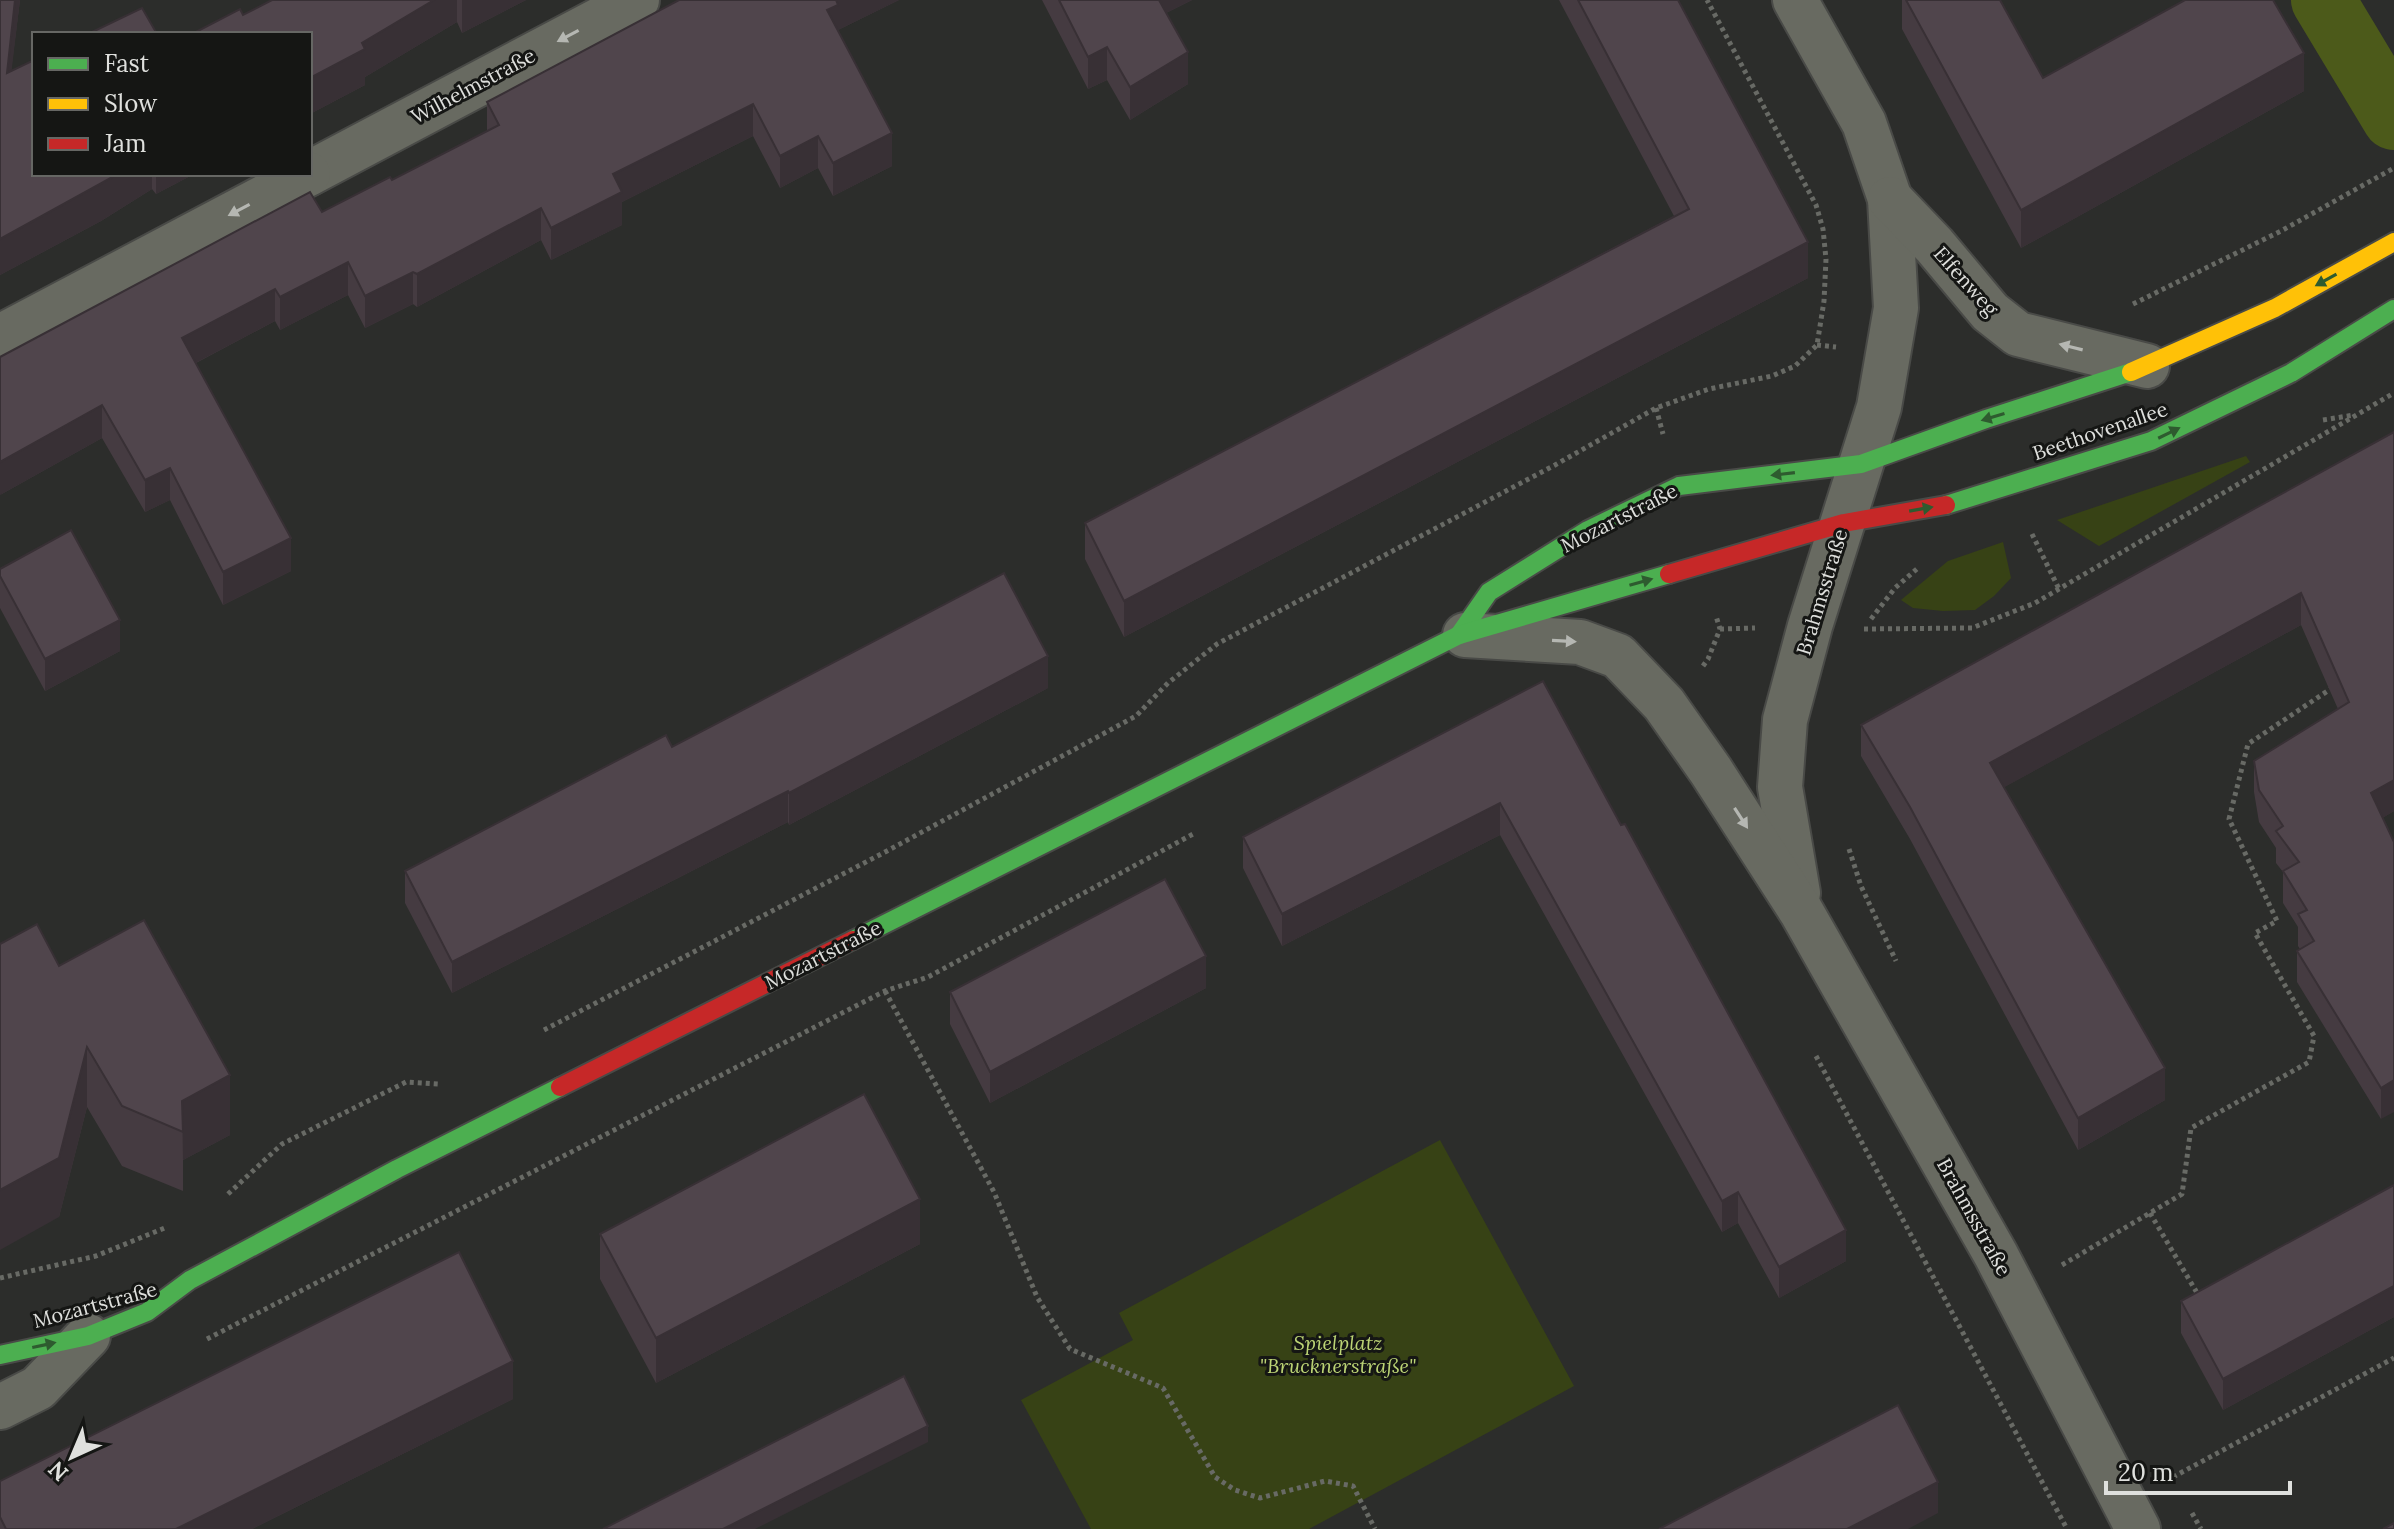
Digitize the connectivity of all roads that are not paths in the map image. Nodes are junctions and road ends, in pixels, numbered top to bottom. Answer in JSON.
{"nodes":[{"id":1,"x":637,"y":0,"type":"edge"},
{"id":2,"x":1795,"y":0,"type":"edge"},
{"id":3,"x":312,"y":171,"type":"edge"},
{"id":4,"x":303,"y":176,"type":"edge"},
{"id":5,"x":1890,"y":199,"type":"junction"},
{"id":6,"x":2394,"y":242,"type":"edge"},
{"id":7,"x":2394,"y":309,"type":"edge"},
{"id":8,"x":0,"y":337,"type":"edge"},
{"id":9,"x":2147,"y":366,"type":"junction"},
{"id":10,"x":1861,"y":464,"type":"junction"},
{"id":11,"x":1844,"y":523,"type":"junction"},
{"id":12,"x":1459,"y":635,"type":"junction"},
{"id":13,"x":1801,"y":911,"type":"junction"},
{"id":14,"x":190,"y":1280,"type":"junction"},
{"id":15,"x":147,"y":1291,"type":"dead end"},
{"id":16,"x":88,"y":1336,"type":"junction"},
{"id":17,"x":0,"y":1355,"type":"edge"},
{"id":18,"x":0,"y":1407,"type":"edge"},
{"id":19,"x":2138,"y":1529,"type":"edge"}],
"edges":[{"from":1,"to":3,"type":"street","name":"Wilhelmstraße","one_way":true},
{"from":2,"to":5,"type":"street","name":"Elfenweg"},
{"from":4,"to":8,"type":"street","name":"Wilhelmstraße","one_way":true},
{"from":9,"to":5,"type":"street","name":"Elfenweg","one_way":true},
{"from":5,"to":10,"type":"street","name":"Elfenweg"},
{"from":6,"to":9,"type":"street","one_way":true},
{"from":11,"to":7,"type":"street","name":"Beethovenallee","one_way":true},
{"from":9,"to":10,"type":"street","one_way":true},
{"from":10,"to":11,"type":"street","name":"Brahmsstraße"},
{"from":10,"to":12,"type":"street","name":"Mozartstraße","one_way":true},
{"from":12,"to":11,"type":"street","name":"Mozartstraße","one_way":true},
{"from":11,"to":13,"type":"street","name":"Brahmsstraße"},
{"from":12,"to":13,"type":"street","name":"Brahmsstraße","one_way":true},
{"from":12,"to":14,"type":"street","name":"Mozartstraße"},
{"from":13,"to":19,"type":"street","name":"Brahmsstraße"},
{"from":14,"to":15,"type":"street","name":"Mozartstraße"},
{"from":14,"to":16,"type":"street","name":"Mozartstraße"},
{"from":17,"to":16,"type":"street","name":"Mozartstraße","one_way":true},
{"from":16,"to":18,"type":"street","name":"Mozartstraße"}]}
